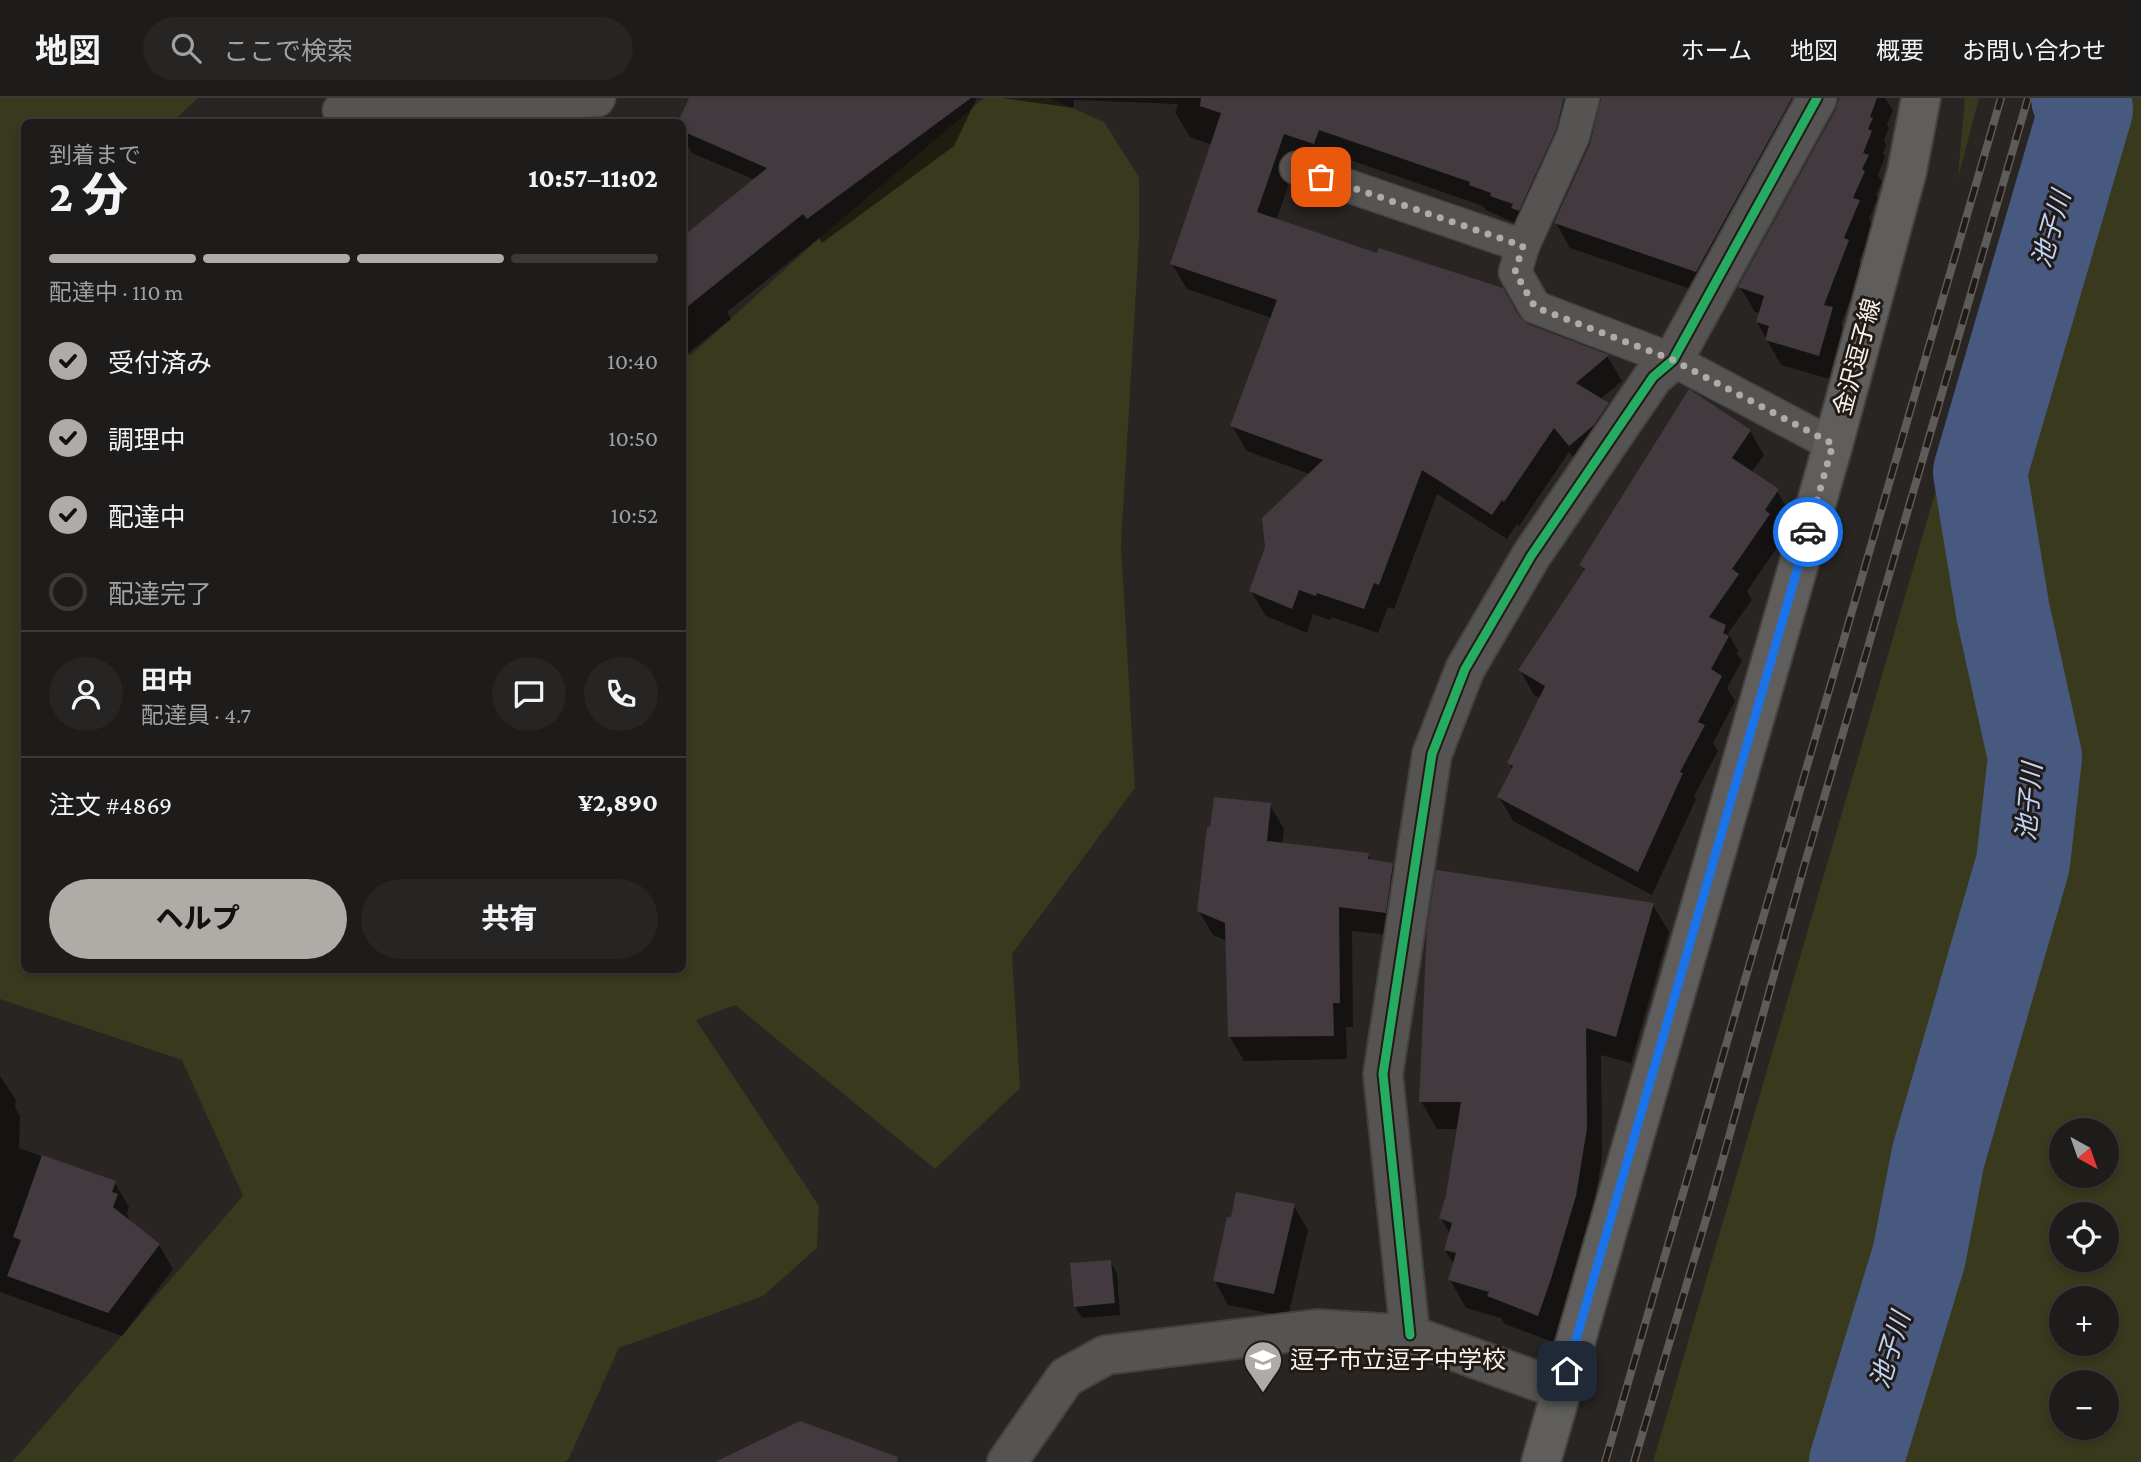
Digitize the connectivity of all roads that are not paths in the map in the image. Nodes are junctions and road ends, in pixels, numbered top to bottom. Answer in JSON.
{"nodes":[{"id":1,"x":599,"y":98,"type":"edge"},
{"id":2,"x":1583,"y":98,"type":"edge"},
{"id":3,"x":1817,"y":98,"type":"edge"},
{"id":4,"x":1921,"y":98,"type":"edge"},
{"id":5,"x":343,"y":119,"type":"edge"},
{"id":6,"x":1296,"y":169,"type":"dead end"},
{"id":7,"x":1523,"y":246,"type":"junction"},
{"id":8,"x":1673,"y":360,"type":"junction"},
{"id":9,"x":1833,"y":444,"type":"junction"},
{"id":10,"x":1410,"y":1335,"type":"junction"},
{"id":11,"x":1562,"y":1390,"type":"junction"},
{"id":12,"x":1007,"y":1462,"type":"edge"},
{"id":13,"x":1541,"y":1462,"type":"edge"}],
"edges":[{"from":1,"to":5,"type":"lane"},
{"from":2,"to":7,"type":"lane"},
{"from":3,"to":8,"type":"street"},
{"from":4,"to":9,"type":"main road","name":"金沢逗子線"},
{"from":6,"to":7,"type":"lane"},
{"from":7,"to":8,"type":"lane"},
{"from":8,"to":9,"type":"lane"},
{"from":8,"to":10,"type":"street"},
{"from":9,"to":11,"type":"main road","name":"金沢逗子線"},
{"from":10,"to":11,"type":"street"},
{"from":10,"to":12,"type":"street"},
{"from":11,"to":13,"type":"main road","name":"金沢逗子線"}]}
